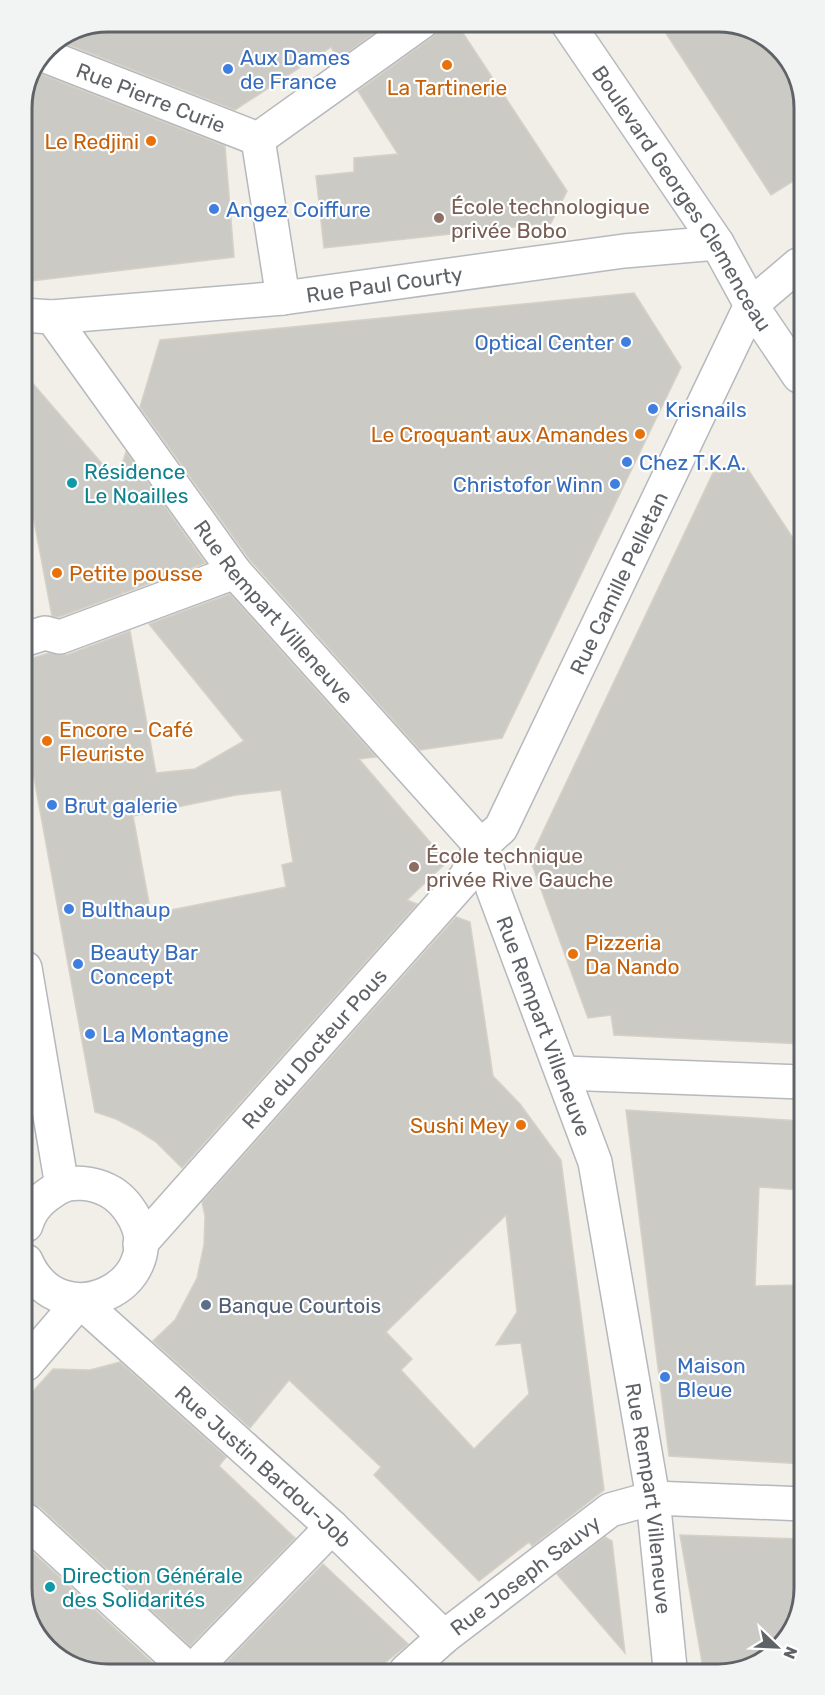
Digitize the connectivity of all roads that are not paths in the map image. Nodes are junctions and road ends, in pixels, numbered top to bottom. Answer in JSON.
{"nodes":[{"id":1,"x":408,"y":32,"type":"edge"},
{"id":2,"x":573,"y":32,"type":"edge"},
{"id":3,"x":50,"y":58,"type":"edge"},
{"id":4,"x":258,"y":139,"type":"junction"},
{"id":5,"x":717,"y":243,"type":"junction"},
{"id":6,"x":794,"y":268,"type":"edge"},
{"id":7,"x":283,"y":298,"type":"junction"},
{"id":8,"x":752,"y":305,"type":"junction"},
{"id":9,"x":37,"y":316,"type":"edge"},
{"id":10,"x":794,"y":368,"type":"edge"},
{"id":11,"x":235,"y":572,"type":"junction"},
{"id":12,"x":32,"y":637,"type":"edge"},
{"id":13,"x":481,"y":846,"type":"junction"},
{"id":14,"x":32,"y":1009,"type":"edge"},
{"id":15,"x":563,"y":1073,"type":"junction"},
{"id":16,"x":794,"y":1082,"type":"edge"},
{"id":17,"x":62,"y":1186,"type":"junction"},
{"id":18,"x":32,"y":1210,"type":"edge"},
{"id":19,"x":140,"y":1244,"type":"junction"},
{"id":20,"x":32,"y":1274,"type":"edge"},
{"id":21,"x":80,"y":1301,"type":"junction"},
{"id":22,"x":32,"y":1357,"type":"edge"},
{"id":23,"x":653,"y":1498,"type":"junction"},
{"id":24,"x":794,"y":1504,"type":"edge"},
{"id":25,"x":32,"y":1526,"type":"edge"},
{"id":26,"x":332,"y":1527,"type":"junction"},
{"id":27,"x":444,"y":1637,"type":"junction"},
{"id":28,"x":180,"y":1663,"type":"edge"},
{"id":29,"x":201,"y":1663,"type":"edge"},
{"id":30,"x":414,"y":1664,"type":"edge"},
{"id":31,"x":670,"y":1664,"type":"edge"}],
"edges":[{"from":1,"to":4,"type":"street"},
{"from":2,"to":5,"type":"street","name":"Boulevard Georges Clemenceau"},
{"from":3,"to":4,"type":"street","name":"Rue Pierre Curie"},
{"from":4,"to":7,"type":"street"},
{"from":5,"to":7,"type":"street","name":"Rue Paul Courty"},
{"from":5,"to":8,"type":"street","name":"Boulevard Georges Clemenceau"},
{"from":6,"to":8,"type":"street","name":"Rue Camille Pelletan"},
{"from":7,"to":9,"type":"street","name":"Rue Paul Courty"},
{"from":8,"to":10,"type":"street","name":"Boulevard Georges Clemenceau"},
{"from":8,"to":13,"type":"street","name":"Rue Camille Pelletan"},
{"from":9,"to":11,"type":"street","name":"Rue Rempart Villeneuve"},
{"from":11,"to":12,"type":"street"},
{"from":11,"to":13,"type":"street","name":"Rue Rempart Villeneuve"},
{"from":13,"to":15,"type":"street","name":"Rue Rempart Villeneuve"},
{"from":13,"to":19,"type":"street","name":"Rue du Docteur Pous"},
{"from":14,"to":17,"type":"street"},
{"from":15,"to":16,"type":"street"},
{"from":15,"to":23,"type":"street","name":"Rue Rempart Villeneuve"},
{"from":17,"to":18,"type":"street"},
{"from":17,"to":19,"type":"street"},
{"from":19,"to":21,"type":"street"},
{"from":20,"to":21,"type":"street"},
{"from":21,"to":22,"type":"street"},
{"from":21,"to":26,"type":"street","name":"Rue Justin Bardou-Job"},
{"from":23,"to":24,"type":"street","name":"Rue Joseph Sauvy"},
{"from":23,"to":27,"type":"street","name":"Rue Joseph Sauvy"},
{"from":23,"to":31,"type":"street","name":"Rue Rempart Villeneuve"},
{"from":25,"to":28,"type":"street"},
{"from":26,"to":27,"type":"street","name":"Rue Justin Bardou-Job"},
{"from":26,"to":29,"type":"street"},
{"from":27,"to":30,"type":"street","name":"Rue Joseph Sauvy"}]}
